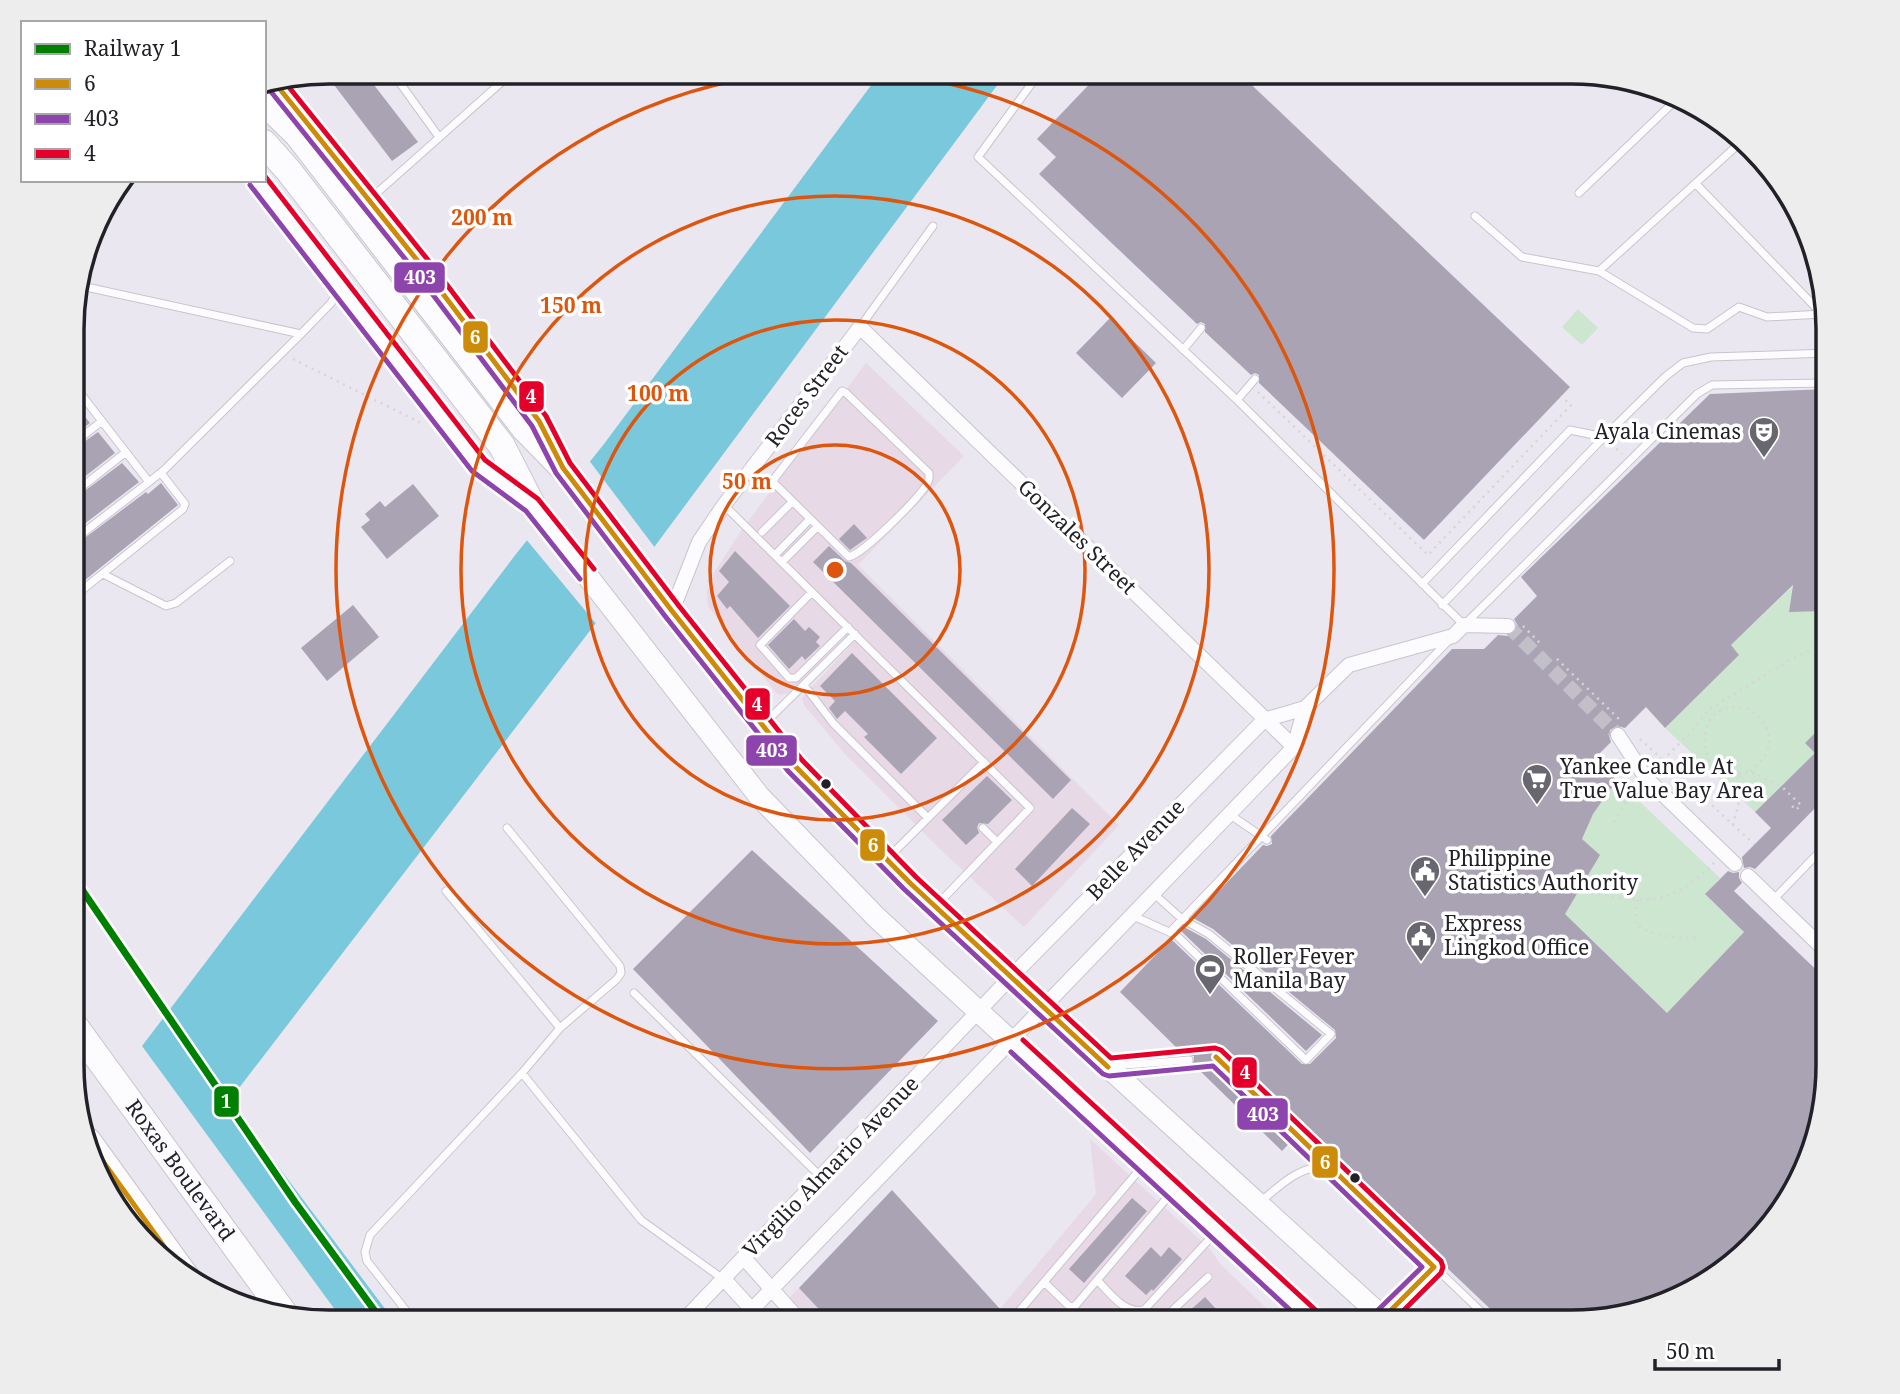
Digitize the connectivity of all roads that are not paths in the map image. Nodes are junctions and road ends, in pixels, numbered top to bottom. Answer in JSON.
{"nodes":[{"id":1,"x":401,"y":84,"type":"edge"},
{"id":2,"x":500,"y":84,"type":"edge"},
{"id":3,"x":1031,"y":85,"type":"edge"},
{"id":4,"x":280,"y":94,"type":"edge"},
{"id":5,"x":1670,"y":106,"type":"edge"},
{"id":6,"x":439,"y":137,"type":"junction"},
{"id":7,"x":266,"y":145,"type":"edge"},
{"id":8,"x":1735,"y":148,"type":"edge"},
{"id":9,"x":259,"y":182,"type":"edge"},
{"id":10,"x":1696,"y":184,"type":"junction"},
{"id":11,"x":1579,"y":193,"type":"dead end"},
{"id":12,"x":369,"y":199,"type":"junction"},
{"id":13,"x":1475,"y":216,"type":"dead end"},
{"id":14,"x":933,"y":226,"type":"dead end"},
{"id":15,"x":1600,"y":271,"type":"junction"},
{"id":16,"x":88,"y":287,"type":"edge"},
{"id":17,"x":341,"y":289,"type":"junction"},
{"id":18,"x":1814,"y":306,"type":"edge"},
{"id":19,"x":1815,"y":317,"type":"edge"},
{"id":20,"x":860,"y":327,"type":"junction"},
{"id":21,"x":1201,"y":328,"type":"dead end"},
{"id":22,"x":301,"y":334,"type":"junction"},
{"id":23,"x":1183,"y":350,"type":"junction"},
{"id":24,"x":1815,"y":353,"type":"edge"},
{"id":25,"x":1253,"y":382,"type":"road end"},
{"id":26,"x":1815,"y":383,"type":"edge"},
{"id":27,"x":84,"y":399,"type":"edge"},
{"id":28,"x":1237,"y":400,"type":"junction"},
{"id":29,"x":102,"y":421,"type":"junction"},
{"id":30,"x":84,"y":435,"type":"edge"},
{"id":31,"x":1604,"y":437,"type":"junction"},
{"id":32,"x":126,"y":452,"type":"junction"},
{"id":33,"x":565,"y":470,"type":"junction"},
{"id":34,"x":161,"y":473,"type":"junction"},
{"id":35,"x":149,"y":482,"type":"junction"},
{"id":36,"x":84,"y":485,"type":"edge"},
{"id":37,"x":792,"y":502,"type":"junction"},
{"id":38,"x":724,"y":505,"type":"junction"},
{"id":39,"x":535,"y":508,"type":"junction"},
{"id":40,"x":809,"y":520,"type":"junction"},
{"id":41,"x":817,"y":527,"type":"junction"},
{"id":42,"x":84,"y":532,"type":"edge"},
{"id":43,"x":762,"y":532,"type":"dead end"},
{"id":44,"x":775,"y":555,"type":"junction"},
{"id":45,"x":230,"y":561,"type":"dead end"},
{"id":46,"x":782,"y":562,"type":"junction"},
{"id":47,"x":103,"y":574,"type":"junction"},
{"id":48,"x":1422,"y":584,"type":"junction"},
{"id":49,"x":84,"y":589,"type":"edge"},
{"id":50,"x":812,"y":592,"type":"junction"},
{"id":51,"x":1443,"y":605,"type":"junction"},
{"id":52,"x":672,"y":611,"type":"junction"},
{"id":53,"x":1464,"y":625,"type":"junction"},
{"id":54,"x":1508,"y":626,"type":"tunnel mouth"},
{"id":55,"x":848,"y":627,"type":"junction"},
{"id":56,"x":855,"y":634,"type":"junction"},
{"id":57,"x":1453,"y":636,"type":"junction"},
{"id":58,"x":804,"y":685,"type":"junction"},
{"id":59,"x":1305,"y":708,"type":"junction"},
{"id":60,"x":1264,"y":720,"type":"junction"},
{"id":61,"x":762,"y":726,"type":"junction"},
{"id":62,"x":1621,"y":729,"type":"tunnel mouth"},
{"id":63,"x":1294,"y":747,"type":"junction"},
{"id":64,"x":984,"y":762,"type":"junction"},
{"id":65,"x":950,"y":796,"type":"junction"},
{"id":66,"x":958,"y":804,"type":"dead end"},
{"id":67,"x":1229,"y":814,"type":"junction"},
{"id":68,"x":928,"y":818,"type":"junction"},
{"id":69,"x":507,"y":828,"type":"dead end"},
{"id":70,"x":983,"y":828,"type":"dead end"},
{"id":71,"x":1264,"y":838,"type":"junction"},
{"id":72,"x":997,"y":842,"type":"junction"},
{"id":73,"x":1815,"y":856,"type":"edge"},
{"id":74,"x":1730,"y":858,"type":"road end"},
{"id":75,"x":888,"y":859,"type":"junction"},
{"id":76,"x":1748,"y":876,"type":"dead end"},
{"id":77,"x":446,"y":891,"type":"dead end"},
{"id":78,"x":1153,"y":892,"type":"junction"},
{"id":79,"x":1773,"y":900,"type":"junction"},
{"id":80,"x":935,"y":906,"type":"junction"},
{"id":81,"x":1131,"y":915,"type":"junction"},
{"id":82,"x":1182,"y":919,"type":"junction"},
{"id":83,"x":1171,"y":932,"type":"junction"},
{"id":84,"x":1815,"y":940,"type":"edge"},
{"id":85,"x":1010,"y":978,"type":"junction"},
{"id":86,"x":634,"y":993,"type":"dead end"},
{"id":87,"x":1042,"y":1007,"type":"junction"},
{"id":88,"x":979,"y":1011,"type":"junction"},
{"id":89,"x":560,"y":1028,"type":"junction"},
{"id":90,"x":85,"y":1040,"type":"edge"},
{"id":91,"x":1010,"y":1040,"type":"junction"},
{"id":92,"x":1189,"y":1060,"type":"dead end"},
{"id":93,"x":1108,"y":1067,"type":"junction"},
{"id":94,"x":522,"y":1073,"type":"junction"},
{"id":95,"x":1144,"y":1163,"type":"junction"},
{"id":96,"x":821,"y":1177,"type":"junction"},
{"id":97,"x":1173,"y":1190,"type":"junction"},
{"id":98,"x":1259,"y":1203,"type":"junction"},
{"id":99,"x":1217,"y":1230,"type":"junction"},
{"id":100,"x":744,"y":1258,"type":"junction"},
{"id":101,"x":1434,"y":1267,"type":"junction"},
{"id":102,"x":1208,"y":1277,"type":"dead end"},
{"id":103,"x":724,"y":1279,"type":"junction"},
{"id":104,"x":1097,"y":1280,"type":"junction"},
{"id":105,"x":1044,"y":1282,"type":"junction"},
{"id":106,"x":771,"y":1288,"type":"junction"},
{"id":107,"x":278,"y":1304,"type":"edge"},
{"id":108,"x":405,"y":1309,"type":"edge"},
{"id":109,"x":694,"y":1309,"type":"edge"},
{"id":110,"x":751,"y":1309,"type":"joint"},
{"id":111,"x":790,"y":1309,"type":"edge"},
{"id":112,"x":1020,"y":1310,"type":"edge"},
{"id":113,"x":1130,"y":1310,"type":"edge"},
{"id":114,"x":1144,"y":1310,"type":"edge"},
{"id":115,"x":1173,"y":1310,"type":"edge"},
{"id":116,"x":1303,"y":1310,"type":"edge"},
{"id":117,"x":1375,"y":1310,"type":"edge"},
{"id":118,"x":1395,"y":1310,"type":"edge"},
{"id":119,"x":1479,"y":1310,"type":"edge"}],
"edges":[{"from":1,"to":6,"type":"lane"},
{"from":2,"to":6,"type":"lane"},
{"from":3,"to":23,"type":"lane"},
{"from":4,"to":12,"type":"main road"},
{"from":4,"to":33,"type":"highway"},
{"from":5,"to":11,"type":"lane"},
{"from":6,"to":12,"type":"lane"},
{"from":7,"to":39,"type":"highway"},
{"from":8,"to":10,"type":"lane"},
{"from":9,"to":17,"type":"main road"},
{"from":10,"to":15,"type":"lane"},
{"from":10,"to":18,"type":"lane"},
{"from":12,"to":33,"type":"main road"},
{"from":13,"to":15,"type":"lane"},
{"from":14,"to":20,"type":"lane"},
{"from":15,"to":19,"type":"lane"},
{"from":16,"to":22,"type":"lane"},
{"from":17,"to":22,"type":"lane"},
{"from":17,"to":39,"type":"main road"},
{"from":20,"to":38,"type":"street","name":"Roces Street"},
{"from":20,"to":60,"type":"street","name":"Gonzales Street"},
{"from":21,"to":23,"type":"lane"},
{"from":22,"to":34,"type":"lane"},
{"from":23,"to":28,"type":"lane"},
{"from":24,"to":31,"type":"lane"},
{"from":25,"to":28,"type":"lane"},
{"from":26,"to":53,"type":"lane"},
{"from":27,"to":29,"type":"lane"},
{"from":28,"to":48,"type":"lane"},
{"from":29,"to":30,"type":"lane"},
{"from":29,"to":32,"type":"lane"},
{"from":31,"to":48,"type":"lane"},
{"from":31,"to":51,"type":"lane"},
{"from":32,"to":35,"type":"lane"},
{"from":32,"to":36,"type":"lane"},
{"from":33,"to":52,"type":"main road"},
{"from":34,"to":35,"type":"lane"},
{"from":34,"to":47,"type":"lane"},
{"from":35,"to":42,"type":"lane"},
{"from":37,"to":40,"type":"lane"},
{"from":37,"to":41,"type":"lane"},
{"from":37,"to":43,"type":"lane"},
{"from":38,"to":44,"type":"lane"},
{"from":38,"to":52,"type":"street","name":"Roces Street"},
{"from":39,"to":88,"type":"main road"},
{"from":40,"to":41,"type":"lane"},
{"from":40,"to":44,"type":"lane"},
{"from":41,"to":46,"type":"lane"},
{"from":44,"to":46,"type":"lane"},
{"from":45,"to":47,"type":"lane"},
{"from":46,"to":50,"type":"lane"},
{"from":47,"to":49,"type":"lane"},
{"from":48,"to":51,"type":"lane"},
{"from":50,"to":55,"type":"lane"},
{"from":50,"to":55,"type":"lane"},
{"from":51,"to":53,"type":"lane"},
{"from":52,"to":61,"type":"main road"},
{"from":53,"to":54,"type":"street"},
{"from":53,"to":57,"type":"street","name":"Belle Avenue"},
{"from":55,"to":56,"type":"lane"},
{"from":56,"to":58,"type":"lane"},
{"from":56,"to":64,"type":"lane"},
{"from":57,"to":59,"type":"street","name":"Belle Avenue"},
{"from":57,"to":71,"type":"lane"},
{"from":58,"to":61,"type":"lane"},
{"from":58,"to":68,"type":"lane"},
{"from":59,"to":60,"type":"street","name":"Belle Avenue"},
{"from":59,"to":63,"type":"street","name":"Belle Avenue"},
{"from":60,"to":63,"type":"street","name":"Gonzales Street"},
{"from":60,"to":85,"type":"street","name":"Belle Avenue"},
{"from":61,"to":75,"type":"main road"},
{"from":62,"to":74,"type":"street"},
{"from":63,"to":67,"type":"street","name":"Belle Avenue"},
{"from":64,"to":65,"type":"lane"},
{"from":64,"to":72,"type":"lane"},
{"from":65,"to":66,"type":"lane"},
{"from":65,"to":68,"type":"lane"},
{"from":67,"to":71,"type":"lane"},
{"from":67,"to":78,"type":"street","name":"Belle Avenue"},
{"from":68,"to":75,"type":"lane"},
{"from":69,"to":89,"type":"lane"},
{"from":70,"to":72,"type":"lane"},
{"from":71,"to":82,"type":"lane"},
{"from":72,"to":80,"type":"lane"},
{"from":73,"to":79,"type":"lane"},
{"from":75,"to":80,"type":"main road"},
{"from":76,"to":79,"type":"street"},
{"from":77,"to":89,"type":"lane"},
{"from":78,"to":81,"type":"street","name":"Belle Avenue"},
{"from":78,"to":82,"type":"lane"},
{"from":79,"to":84,"type":"street"},
{"from":80,"to":85,"type":"main road"},
{"from":81,"to":83,"type":"lane"},
{"from":81,"to":87,"type":"street","name":"Belle Avenue"},
{"from":82,"to":83,"type":"lane"},
{"from":82,"to":83,"type":"lane"},
{"from":85,"to":87,"type":"main road"},
{"from":85,"to":88,"type":"street","name":"Belle Avenue"},
{"from":86,"to":96,"type":"lane"},
{"from":87,"to":91,"type":"street","name":"Belle Avenue"},
{"from":87,"to":93,"type":"main road"},
{"from":88,"to":91,"type":"main road"},
{"from":88,"to":96,"type":"street","name":"Virgilio Almario Avenue"},
{"from":89,"to":94,"type":"lane"},
{"from":90,"to":107,"type":"highway","name":"Roxas Boulevard"},
{"from":91,"to":95,"type":"main road"},
{"from":91,"to":106,"type":"street","name":"Virgilio Almario Avenue"},
{"from":92,"to":93,"type":"lane"},
{"from":93,"to":98,"type":"main road"},
{"from":94,"to":103,"type":"lane"},
{"from":94,"to":108,"type":"lane"},
{"from":95,"to":97,"type":"main road"},
{"from":95,"to":105,"type":"lane"},
{"from":96,"to":100,"type":"street","name":"Virgilio Almario Avenue"},
{"from":97,"to":99,"type":"main road"},
{"from":97,"to":104,"type":"lane"},
{"from":98,"to":101,"type":"lane"},
{"from":98,"to":117,"type":"main road"},
{"from":99,"to":114,"type":"lane"},
{"from":99,"to":116,"type":"main road"},
{"from":100,"to":103,"type":"street","name":"Virgilio Almario Avenue"},
{"from":100,"to":106,"type":"street"},
{"from":101,"to":118,"type":"lane"},
{"from":101,"to":119,"type":"lane"},
{"from":102,"to":115,"type":"lane"},
{"from":103,"to":109,"type":"street","name":"Virgilio Almario Avenue"},
{"from":103,"to":110,"type":"street"},
{"from":104,"to":105,"type":"lane"},
{"from":104,"to":113,"type":"lane"},
{"from":105,"to":112,"type":"lane"},
{"from":106,"to":110,"type":"street","name":"Virgilio Almario Avenue"},
{"from":106,"to":111,"type":"street"}]}
